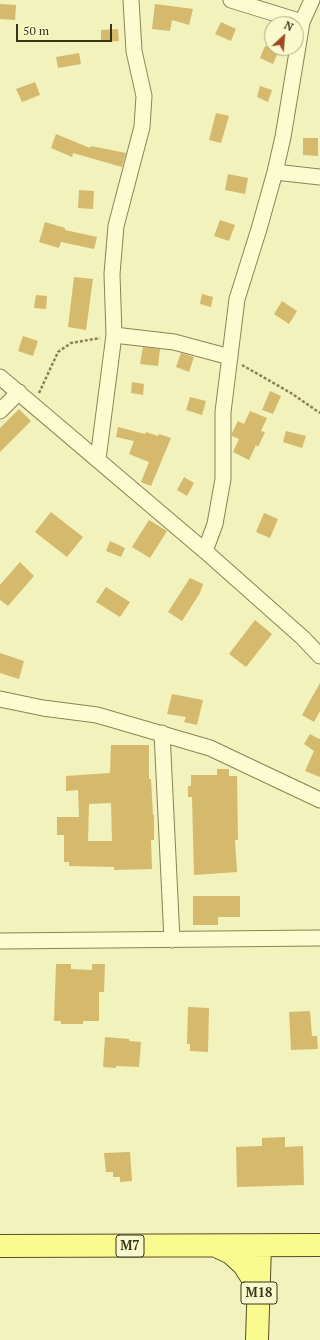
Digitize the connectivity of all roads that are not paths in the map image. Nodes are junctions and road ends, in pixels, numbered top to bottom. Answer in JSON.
{"nodes":[{"id":1,"x":131,"y":0,"type":"edge"},
{"id":2,"x":231,"y":0,"type":"edge"},
{"id":3,"x":312,"y":0,"type":"edge"},
{"id":4,"x":283,"y":16,"type":"edge"},
{"id":5,"x":304,"y":18,"type":"edge"},
{"id":6,"x":296,"y":56,"type":"edge"},
{"id":7,"x":275,"y":172,"type":"junction"},
{"id":8,"x":320,"y":176,"type":"edge"},
{"id":9,"x":114,"y":335,"type":"junction"},
{"id":10,"x":230,"y":357,"type":"junction"},
{"id":11,"x":0,"y":377,"type":"edge"},
{"id":12,"x":20,"y":392,"type":"junction"},
{"id":13,"x":0,"y":411,"type":"edge"},
{"id":14,"x":98,"y":459,"type":"junction"},
{"id":15,"x":205,"y":551,"type":"junction"},
{"id":16,"x":320,"y":656,"type":"edge"},
{"id":17,"x":0,"y":699,"type":"edge"},
{"id":18,"x":162,"y":733,"type":"junction"},
{"id":19,"x":320,"y":800,"type":"edge"},
{"id":20,"x":320,"y":938,"type":"edge"},
{"id":21,"x":172,"y":940,"type":"junction"},
{"id":22,"x":0,"y":942,"type":"edge"},
{"id":23,"x":0,"y":1246,"type":"edge"},
{"id":24,"x":216,"y":1246,"type":"junction"},
{"id":25,"x":260,"y":1246,"type":"junction"},
{"id":26,"x":298,"y":1246,"type":"junction"},
{"id":27,"x":320,"y":1246,"type":"edge"},
{"id":28,"x":259,"y":1296,"type":"junction"},
{"id":29,"x":257,"y":1340,"type":"edge"}],
"edges":[{"from":1,"to":9,"type":"street"},
{"from":2,"to":4,"type":"street"},
{"from":3,"to":5,"type":"street"},
{"from":6,"to":7,"type":"street"},
{"from":7,"to":8,"type":"street"},
{"from":7,"to":10,"type":"street"},
{"from":9,"to":10,"type":"street"},
{"from":9,"to":14,"type":"street"},
{"from":10,"to":15,"type":"street"},
{"from":11,"to":12,"type":"street"},
{"from":12,"to":13,"type":"street"},
{"from":12,"to":14,"type":"street"},
{"from":14,"to":15,"type":"street"},
{"from":15,"to":16,"type":"street"},
{"from":17,"to":18,"type":"street"},
{"from":18,"to":19,"type":"street"},
{"from":18,"to":21,"type":"street"},
{"from":20,"to":21,"type":"street"},
{"from":21,"to":22,"type":"street"},
{"from":23,"to":24,"type":"main road","number":"M7"},
{"from":24,"to":25,"type":"main road","number":"M7"},
{"from":24,"to":28,"type":"main road"},
{"from":25,"to":26,"type":"main road","number":"M7"},
{"from":25,"to":28,"type":"main road","number":"M18"},
{"from":26,"to":27,"type":"main road","number":"M7"},
{"from":26,"to":28,"type":"main road"},
{"from":28,"to":29,"type":"main road","number":"M18"}]}
